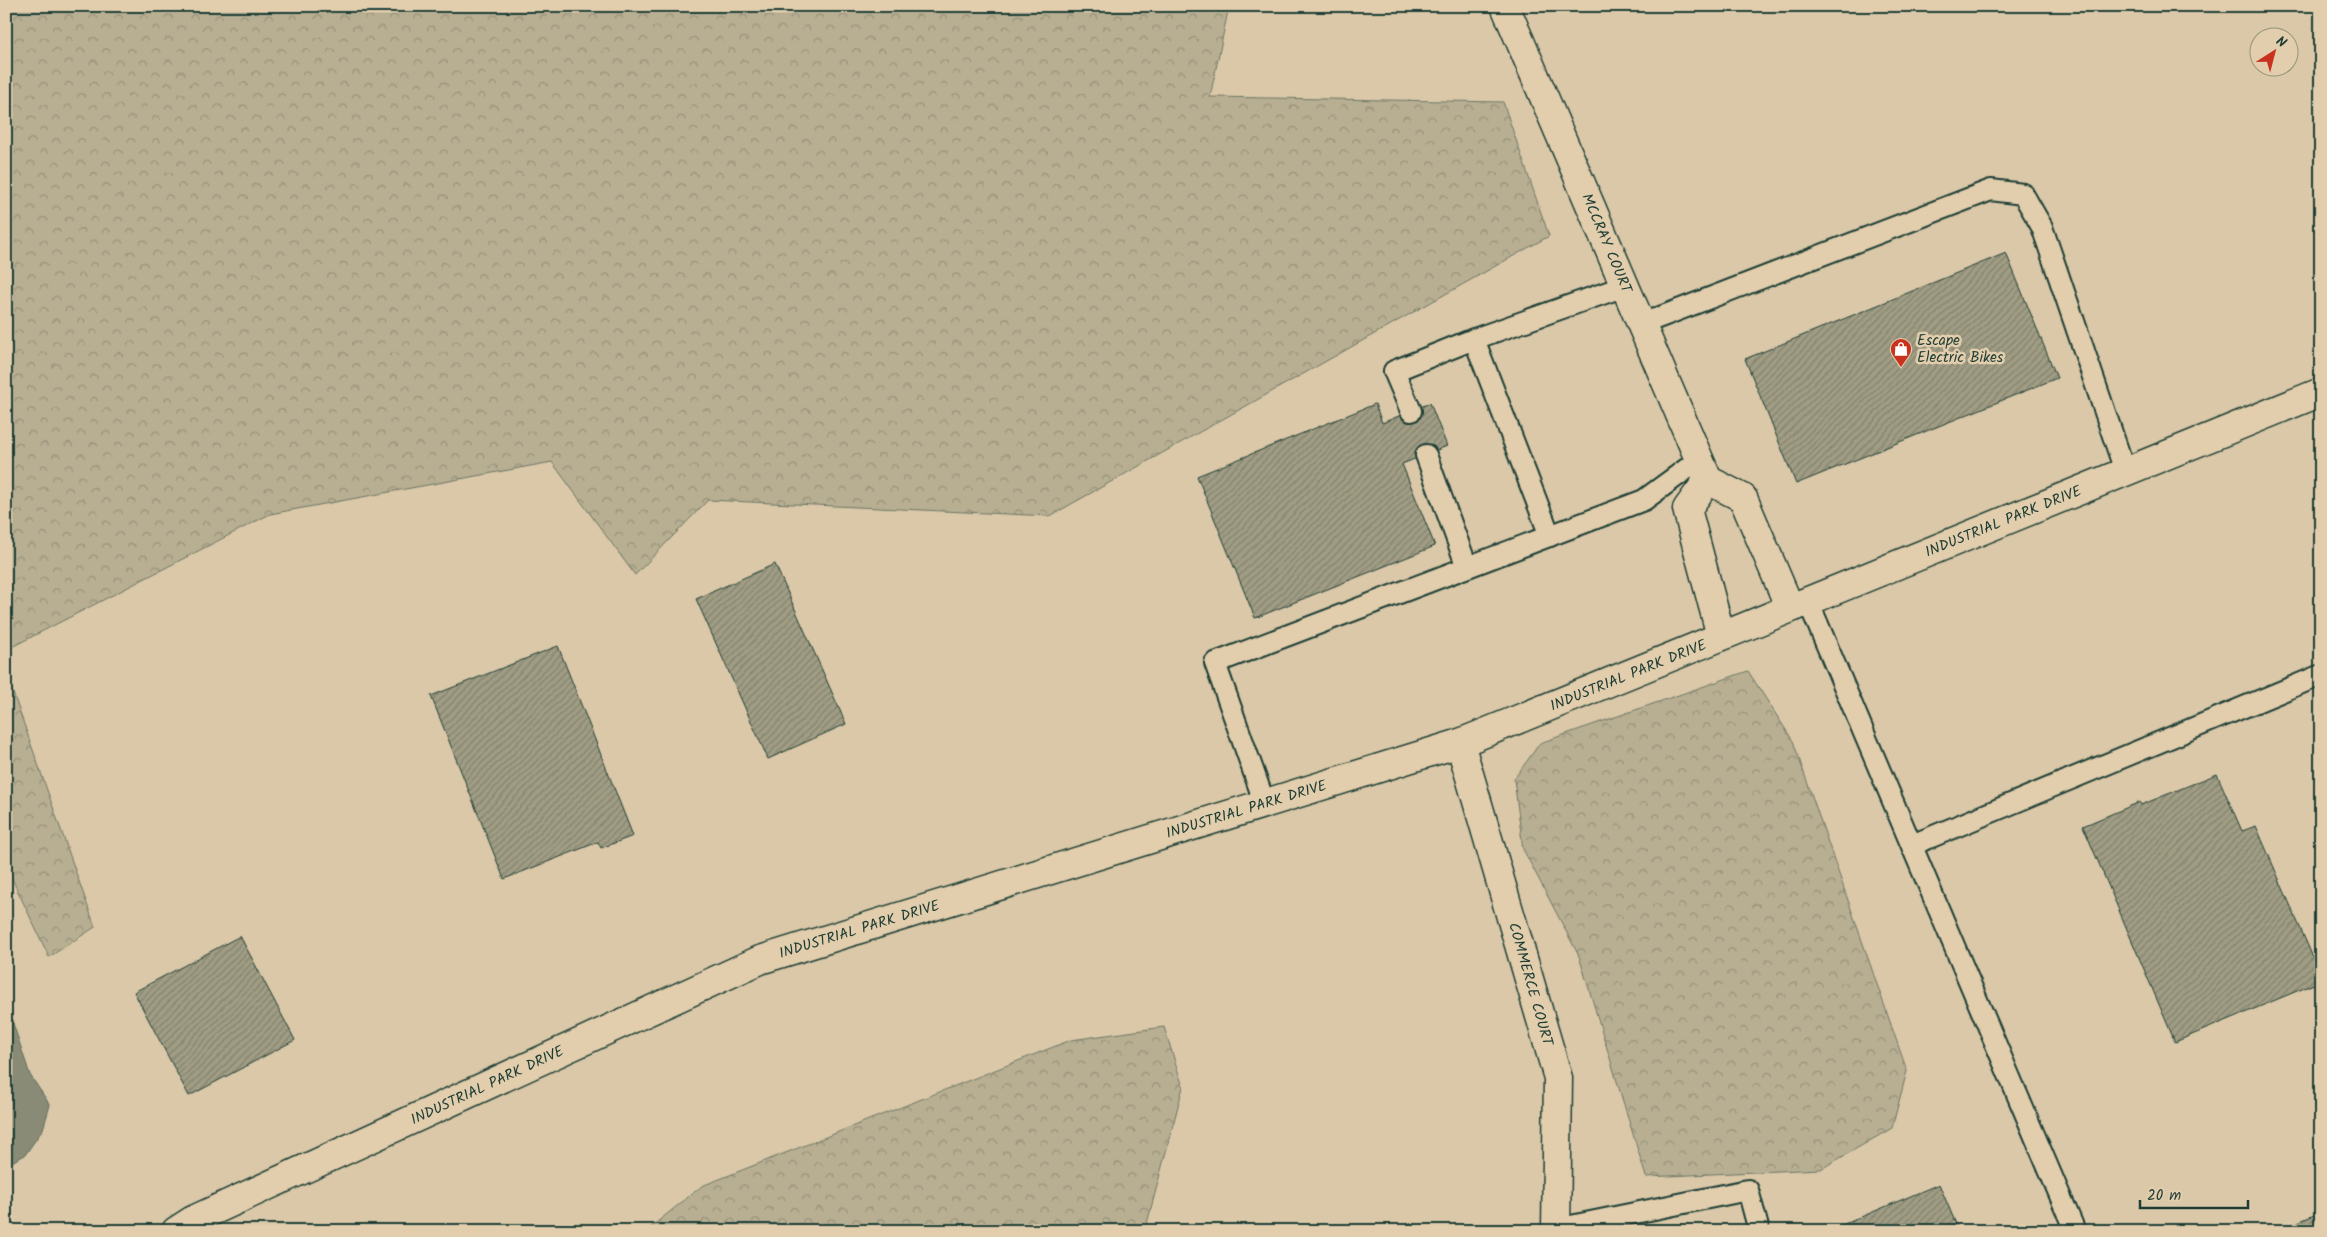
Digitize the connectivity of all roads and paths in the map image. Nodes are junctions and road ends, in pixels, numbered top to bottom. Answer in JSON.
{"nodes":[{"id":1,"x":1505,"y":6,"type":"edge"},
{"id":2,"x":1626,"y":286,"type":"junction"},
{"id":3,"x":1642,"y":324,"type":"junction"},
{"id":4,"x":1474,"y":339,"type":"junction"},
{"id":5,"x":2321,"y":392,"type":"edge"},
{"id":6,"x":1411,"y":411,"type":"dead end"},
{"id":7,"x":1426,"y":454,"type":"dead end"},
{"id":8,"x":1704,"y":469,"type":"junction"},
{"id":9,"x":2125,"y":471,"type":"junction"},
{"id":10,"x":1550,"y":536,"type":"junction"},
{"id":11,"x":1467,"y":567,"type":"junction"},
{"id":12,"x":1799,"y":605,"type":"junction"},
{"id":13,"x":1721,"y":636,"type":"junction"},
{"id":14,"x":2321,"y":675,"type":"edge"},
{"id":15,"x":1460,"y":743,"type":"junction"},
{"id":16,"x":1265,"y":804,"type":"junction"},
{"id":17,"x":1912,"y":845,"type":"junction"},
{"id":18,"x":1556,"y":1230,"type":"edge"},
{"id":19,"x":176,"y":1231,"type":"edge"},
{"id":20,"x":1759,"y":1231,"type":"edge"},
{"id":21,"x":2075,"y":1231,"type":"edge"}],
"edges":[{"from":1,"to":2,"type":"street","name":"MCCRAY COURT"},
{"from":2,"to":3,"type":"street","name":"MCCRAY COURT"},
{"from":2,"to":4,"type":"lane"},
{"from":3,"to":8,"type":"street","name":"MCCRAY COURT"},
{"from":3,"to":9,"type":"lane"},
{"from":4,"to":6,"type":"lane"},
{"from":4,"to":10,"type":"lane"},
{"from":5,"to":9,"type":"street","name":"INDUSTRIAL PARK DRIVE"},
{"from":7,"to":11,"type":"lane"},
{"from":8,"to":10,"type":"lane"},
{"from":8,"to":12,"type":"street"},
{"from":8,"to":13,"type":"street"},
{"from":9,"to":12,"type":"street","name":"INDUSTRIAL PARK DRIVE"},
{"from":10,"to":11,"type":"lane"},
{"from":11,"to":16,"type":"lane"},
{"from":12,"to":13,"type":"street","name":"INDUSTRIAL PARK DRIVE"},
{"from":12,"to":17,"type":"lane"},
{"from":13,"to":15,"type":"street","name":"INDUSTRIAL PARK DRIVE"},
{"from":14,"to":17,"type":"lane"},
{"from":15,"to":16,"type":"street","name":"INDUSTRIAL PARK DRIVE"},
{"from":15,"to":18,"type":"street","name":"COMMERCE COURT"},
{"from":16,"to":19,"type":"street","name":"INDUSTRIAL PARK DRIVE"},
{"from":17,"to":21,"type":"lane"},
{"from":18,"to":20,"type":"lane"}]}
